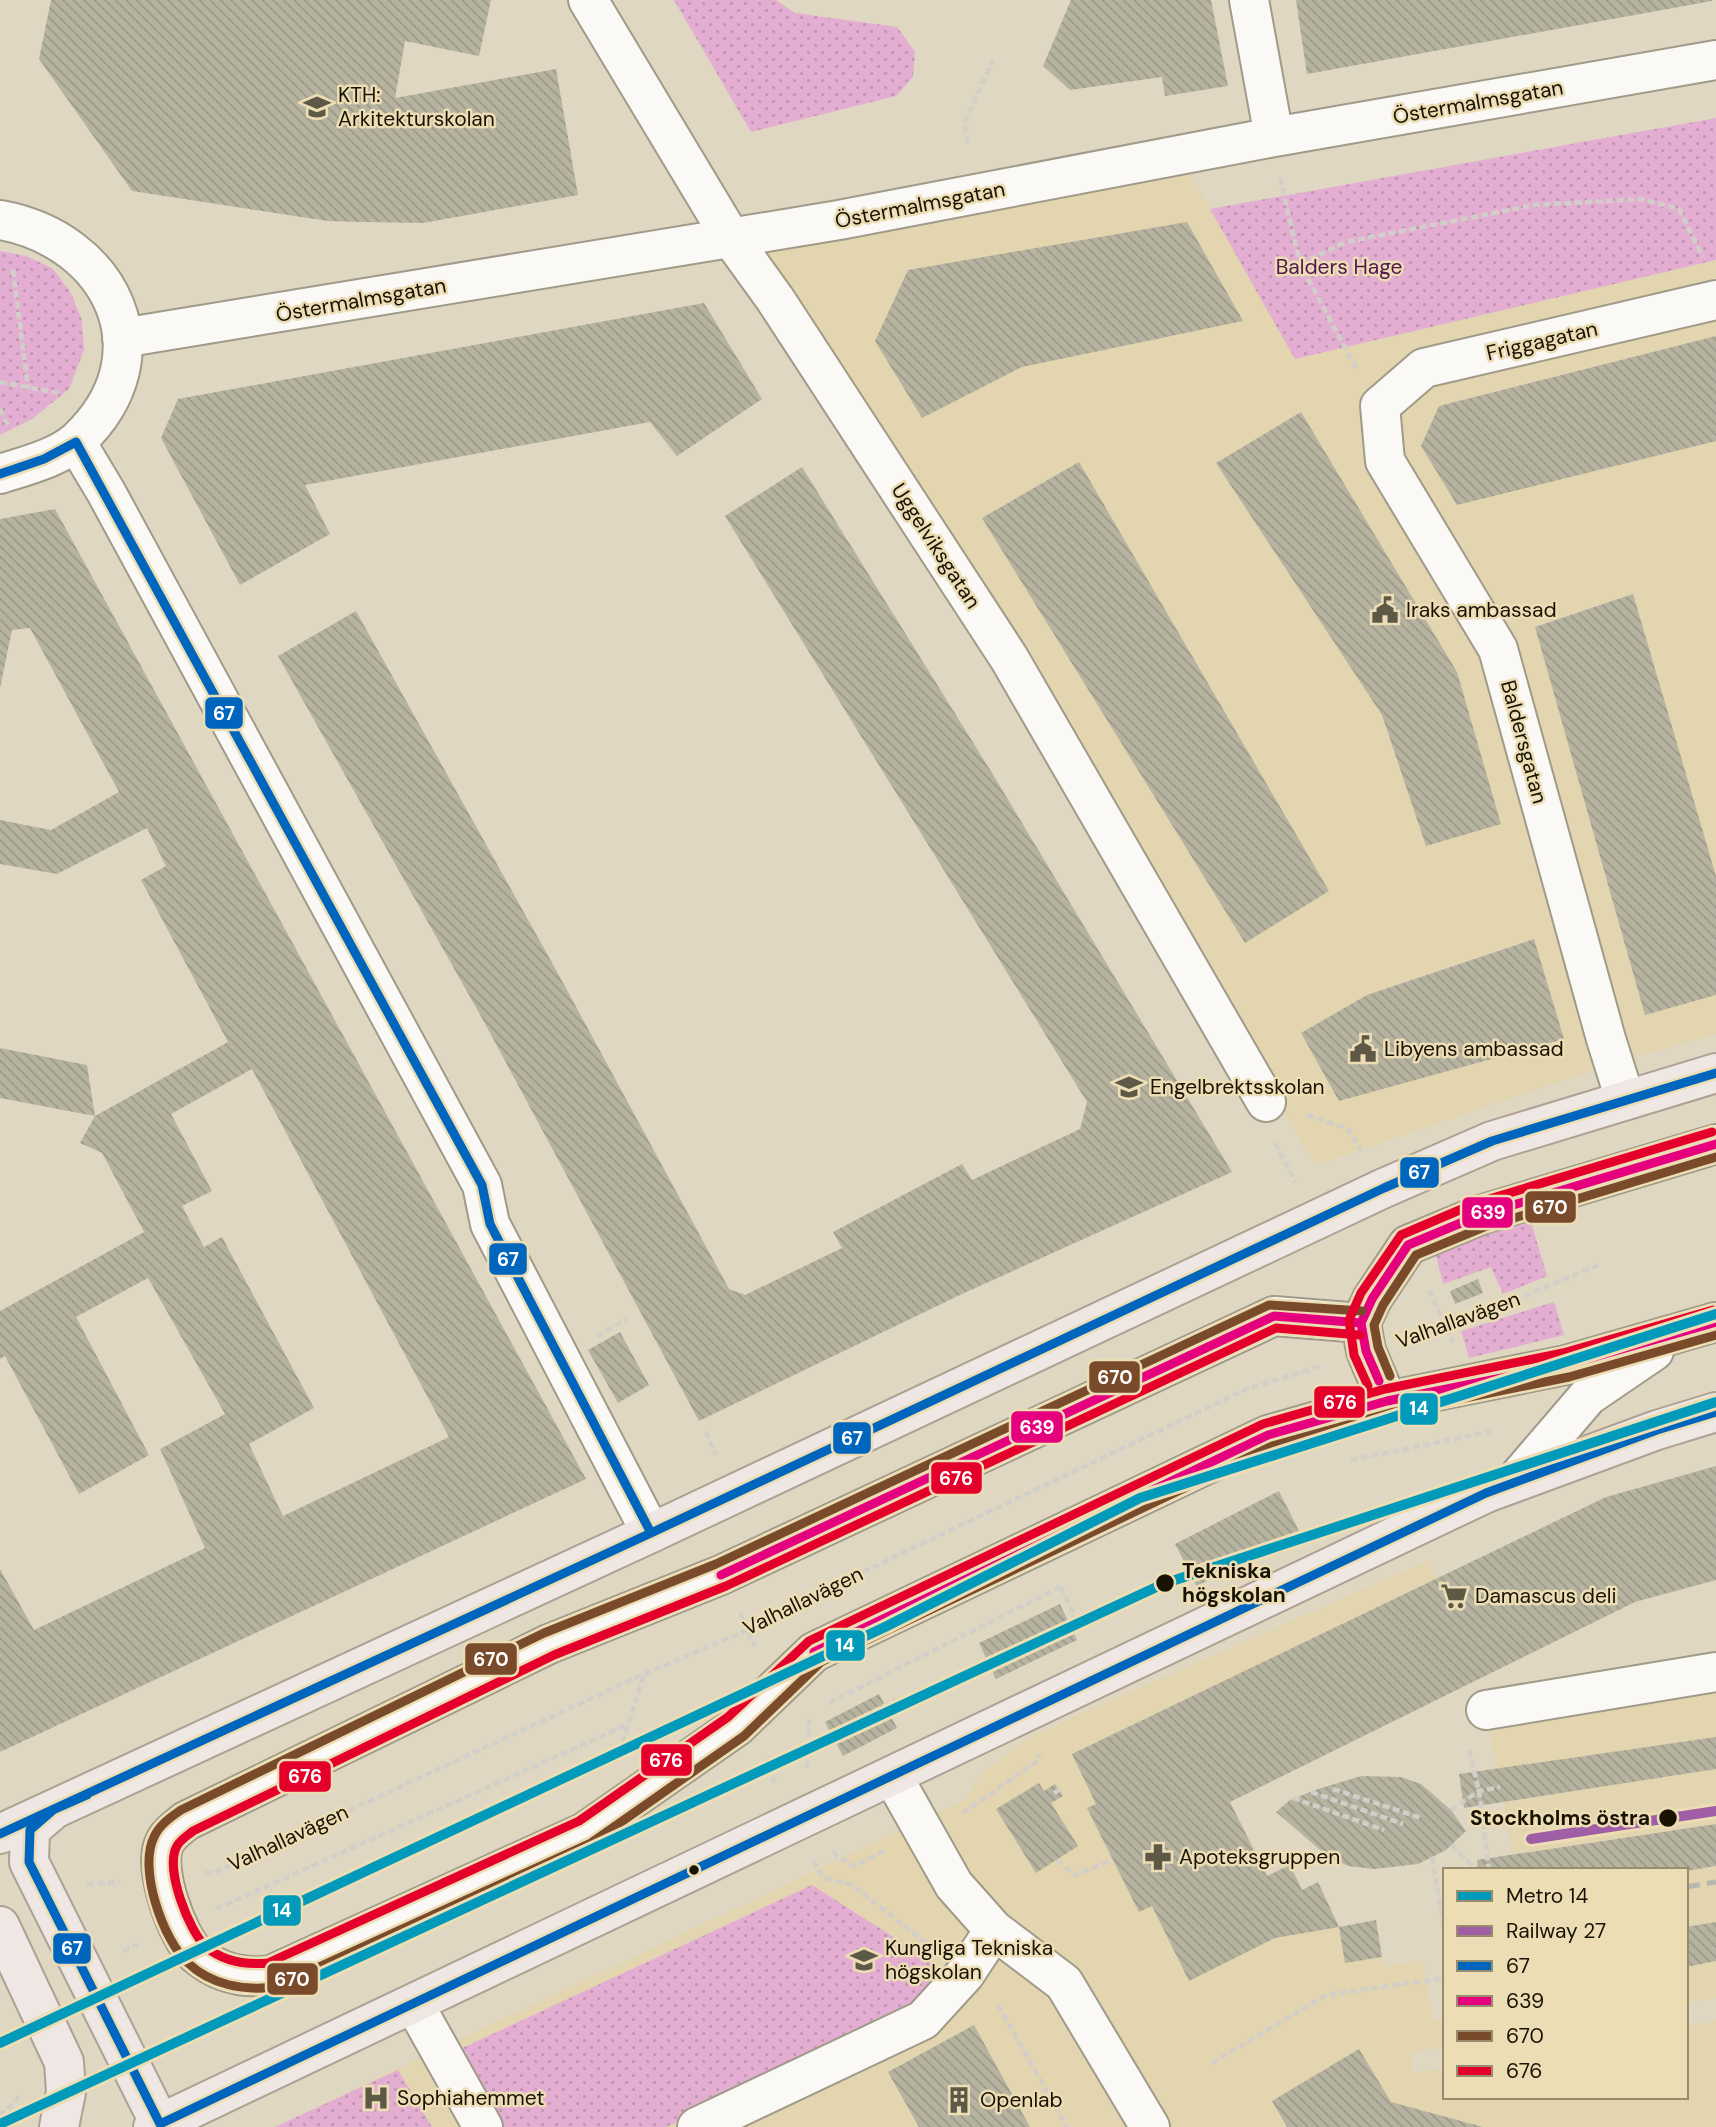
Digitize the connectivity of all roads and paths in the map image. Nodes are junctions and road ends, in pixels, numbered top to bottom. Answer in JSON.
{"nodes":[{"id":1,"x":588,"y":0,"type":"edge"},
{"id":2,"x":1249,"y":0,"type":"edge"},
{"id":3,"x":993,"y":60,"type":"dead end"},
{"id":4,"x":1716,"y":60,"type":"edge"},
{"id":5,"x":1274,"y":137,"type":"junction"},
{"id":6,"x":968,"y":143,"type":"dead end"},
{"id":7,"x":1282,"y":191,"type":"dead end"},
{"id":8,"x":0,"y":220,"type":"edge"},
{"id":9,"x":731,"y":238,"type":"junction"},
{"id":10,"x":1704,"y":258,"type":"dead end"},
{"id":11,"x":1300,"y":264,"type":"junction"},
{"id":12,"x":13,"y":267,"type":"dead end"},
{"id":13,"x":1716,"y":300,"type":"edge"},
{"id":14,"x":122,"y":338,"type":"junction"},
{"id":15,"x":1343,"y":346,"type":"dead end"},
{"id":16,"x":0,"y":382,"type":"edge"},
{"id":17,"x":28,"y":388,"type":"junction"},
{"id":18,"x":63,"y":394,"type":"dead end"},
{"id":19,"x":1380,"y":405,"type":"joint"},
{"id":20,"x":0,"y":409,"type":"edge"},
{"id":21,"x":12,"y":431,"type":"dead end"},
{"id":22,"x":76,"y":442,"type":"junction"},
{"id":23,"x":0,"y":474,"type":"edge"},
{"id":24,"x":1716,"y":1073,"type":"edge"},
{"id":25,"x":1625,"y":1099,"type":"junction"},
{"id":26,"x":1266,"y":1102,"type":"dead end"},
{"id":27,"x":1348,"y":1129,"type":"dead end"},
{"id":28,"x":1716,"y":1144,"type":"edge"},
{"id":29,"x":1384,"y":1188,"type":"junction"},
{"id":30,"x":1408,"y":1244,"type":"junction"},
{"id":31,"x":1601,"y":1265,"type":"dead end"},
{"id":32,"x":626,"y":1319,"type":"dead end"},
{"id":33,"x":1699,"y":1326,"type":"edge"},
{"id":34,"x":1447,"y":1328,"type":"junction"},
{"id":35,"x":1364,"y":1337,"type":"junction"},
{"id":36,"x":603,"y":1342,"type":"dead end"},
{"id":37,"x":1472,"y":1383,"type":"junction"},
{"id":38,"x":1387,"y":1401,"type":"junction"},
{"id":39,"x":1716,"y":1412,"type":"edge"},
{"id":40,"x":1494,"y":1431,"type":"junction"},
{"id":41,"x":1339,"y":1463,"type":"dead end"},
{"id":42,"x":1516,"y":1480,"type":"junction"},
{"id":43,"x":651,"y":1533,"type":"junction"},
{"id":44,"x":1073,"y":1581,"type":"dead end"},
{"id":45,"x":1061,"y":1587,"type":"junction"},
{"id":46,"x":1067,"y":1633,"type":"dead end"},
{"id":47,"x":1716,"y":1672,"type":"edge"},
{"id":48,"x":644,"y":1674,"type":"junction"},
{"id":49,"x":837,"y":1698,"type":"dead end"},
{"id":50,"x":898,"y":1699,"type":"dead end"},
{"id":51,"x":1486,"y":1710,"type":"joint"},
{"id":52,"x":629,"y":1724,"type":"junction"},
{"id":53,"x":808,"y":1744,"type":"dead end"},
{"id":54,"x":1040,"y":1759,"type":"dead end"},
{"id":55,"x":617,"y":1760,"type":"dead end"},
{"id":56,"x":893,"y":1777,"type":"junction"},
{"id":57,"x":1500,"y":1787,"type":"dead end"},
{"id":58,"x":1062,"y":1788,"type":"dead end"},
{"id":59,"x":1333,"y":1789,"type":"dead end"},
{"id":60,"x":1479,"y":1791,"type":"junction"},
{"id":61,"x":1054,"y":1793,"type":"dead end"},
{"id":62,"x":1311,"y":1793,"type":"dead end"},
{"id":63,"x":1293,"y":1798,"type":"dead end"},
{"id":64,"x":970,"y":1809,"type":"dead end"},
{"id":65,"x":53,"y":1810,"type":"junction"},
{"id":66,"x":1451,"y":1810,"type":"dead end"},
{"id":67,"x":1421,"y":1818,"type":"dead end"},
{"id":68,"x":1403,"y":1824,"type":"dead end"},
{"id":69,"x":1384,"y":1830,"type":"dead end"},
{"id":70,"x":0,"y":1833,"type":"edge"},
{"id":71,"x":1452,"y":1845,"type":"dead end"},
{"id":72,"x":1432,"y":1857,"type":"dead end"},
{"id":73,"x":1057,"y":1860,"type":"dead end"},
{"id":74,"x":1113,"y":1860,"type":"dead end"},
{"id":75,"x":1474,"y":1868,"type":"edge"},
{"id":76,"x":1489,"y":1868,"type":"edge"},
{"id":77,"x":161,"y":1879,"type":"junction"},
{"id":78,"x":38,"y":1882,"type":"junction"},
{"id":79,"x":1443,"y":1893,"type":"edge"},
{"id":80,"x":1438,"y":1894,"type":"junction"},
{"id":81,"x":1443,"y":1922,"type":"edge"},
{"id":82,"x":0,"y":1926,"type":"edge"},
{"id":83,"x":180,"y":1926,"type":"junction"},
{"id":84,"x":994,"y":1930,"type":"junction"},
{"id":85,"x":123,"y":1951,"type":"dead end"},
{"id":86,"x":1443,"y":1978,"type":"edge"},
{"id":87,"x":414,"y":2004,"type":"junction"},
{"id":88,"x":1212,"y":2063,"type":"dead end"},
{"id":89,"x":156,"y":2125,"type":"edge"},
{"id":90,"x":59,"y":2127,"type":"edge"},
{"id":91,"x":483,"y":2127,"type":"edge"},
{"id":92,"x":697,"y":2127,"type":"edge"},
{"id":93,"x":1150,"y":2127,"type":"edge"}],
"edges":[{"from":1,"to":9,"type":"street","name":"Uggelviksgatan"},
{"from":2,"to":5,"type":"street"},
{"from":3,"to":6,"type":"path"},
{"from":4,"to":5,"type":"street","name":"Östermalmsgatan"},
{"from":5,"to":9,"type":"street","name":"Östermalmsgatan"},
{"from":7,"to":11,"type":"path"},
{"from":8,"to":14,"type":"street"},
{"from":9,"to":14,"type":"street","name":"Östermalmsgatan"},
{"from":9,"to":26,"type":"street","name":"Uggelviksgatan"},
{"from":10,"to":11,"type":"path"},
{"from":11,"to":15,"type":"path"},
{"from":12,"to":17,"type":"path"},
{"from":13,"to":19,"type":"street","name":"Friggagatan"},
{"from":14,"to":22,"type":"street"},
{"from":16,"to":17,"type":"path"},
{"from":17,"to":18,"type":"path"},
{"from":19,"to":25,"type":"street","name":"Baldersgatan"},
{"from":20,"to":21,"type":"path"},
{"from":22,"to":23,"type":"street"},
{"from":22,"to":43,"type":"street"},
{"from":24,"to":25,"type":"main road"},
{"from":25,"to":29,"type":"main road"},
{"from":27,"to":29,"type":"path"},
{"from":28,"to":30,"type":"street"},
{"from":29,"to":43,"type":"main road"},
{"from":30,"to":34,"type":"path"},
{"from":30,"to":35,"type":"street"},
{"from":31,"to":34,"type":"path","name":"Valhallavägen"},
{"from":32,"to":36,"type":"path"},
{"from":33,"to":37,"type":"street"},
{"from":33,"to":42,"type":"street"},
{"from":34,"to":35,"type":"path","name":"Valhallavägen"},
{"from":34,"to":37,"type":"path"},
{"from":35,"to":38,"type":"street"},
{"from":35,"to":48,"type":"path","name":"Valhallavägen"},
{"from":35,"to":77,"type":"street"},
{"from":37,"to":38,"type":"street"},
{"from":37,"to":40,"type":"path"},
{"from":38,"to":83,"type":"street"},
{"from":39,"to":42,"type":"main road"},
{"from":40,"to":41,"type":"path"},
{"from":40,"to":42,"type":"path"},
{"from":42,"to":56,"type":"main road"},
{"from":43,"to":65,"type":"main road"},
{"from":44,"to":45,"type":"path"},
{"from":45,"to":46,"type":"path"},
{"from":45,"to":49,"type":"path"},
{"from":47,"to":51,"type":"street"},
{"from":48,"to":52,"type":"path"},
{"from":48,"to":77,"type":"path","name":"Valhallavägen"},
{"from":50,"to":53,"type":"path"},
{"from":51,"to":60,"type":"path"},
{"from":52,"to":55,"type":"path"},
{"from":52,"to":83,"type":"path"},
{"from":54,"to":64,"type":"path"},
{"from":56,"to":84,"type":"street"},
{"from":56,"to":87,"type":"main road"},
{"from":57,"to":60,"type":"path"},
{"from":58,"to":61,"type":"path"},
{"from":59,"to":67,"type":"path"},
{"from":60,"to":66,"type":"path"},
{"from":60,"to":76,"type":"path"},
{"from":62,"to":68,"type":"path"},
{"from":63,"to":69,"type":"path"},
{"from":65,"to":70,"type":"main road"},
{"from":65,"to":78,"type":"main road"},
{"from":71,"to":75,"type":"path"},
{"from":72,"to":80,"type":"path"},
{"from":73,"to":74,"type":"path"},
{"from":77,"to":78,"type":"path","name":"Valhallavägen"},
{"from":77,"to":83,"type":"street"},
{"from":78,"to":89,"type":"main road"},
{"from":79,"to":80,"type":"path"},
{"from":80,"to":81,"type":"path"},
{"from":82,"to":90,"type":"main road"},
{"from":83,"to":85,"type":"path"},
{"from":84,"to":92,"type":"street"},
{"from":84,"to":93,"type":"street"},
{"from":86,"to":88,"type":"path"},
{"from":87,"to":89,"type":"main road"},
{"from":87,"to":91,"type":"street"}]}
